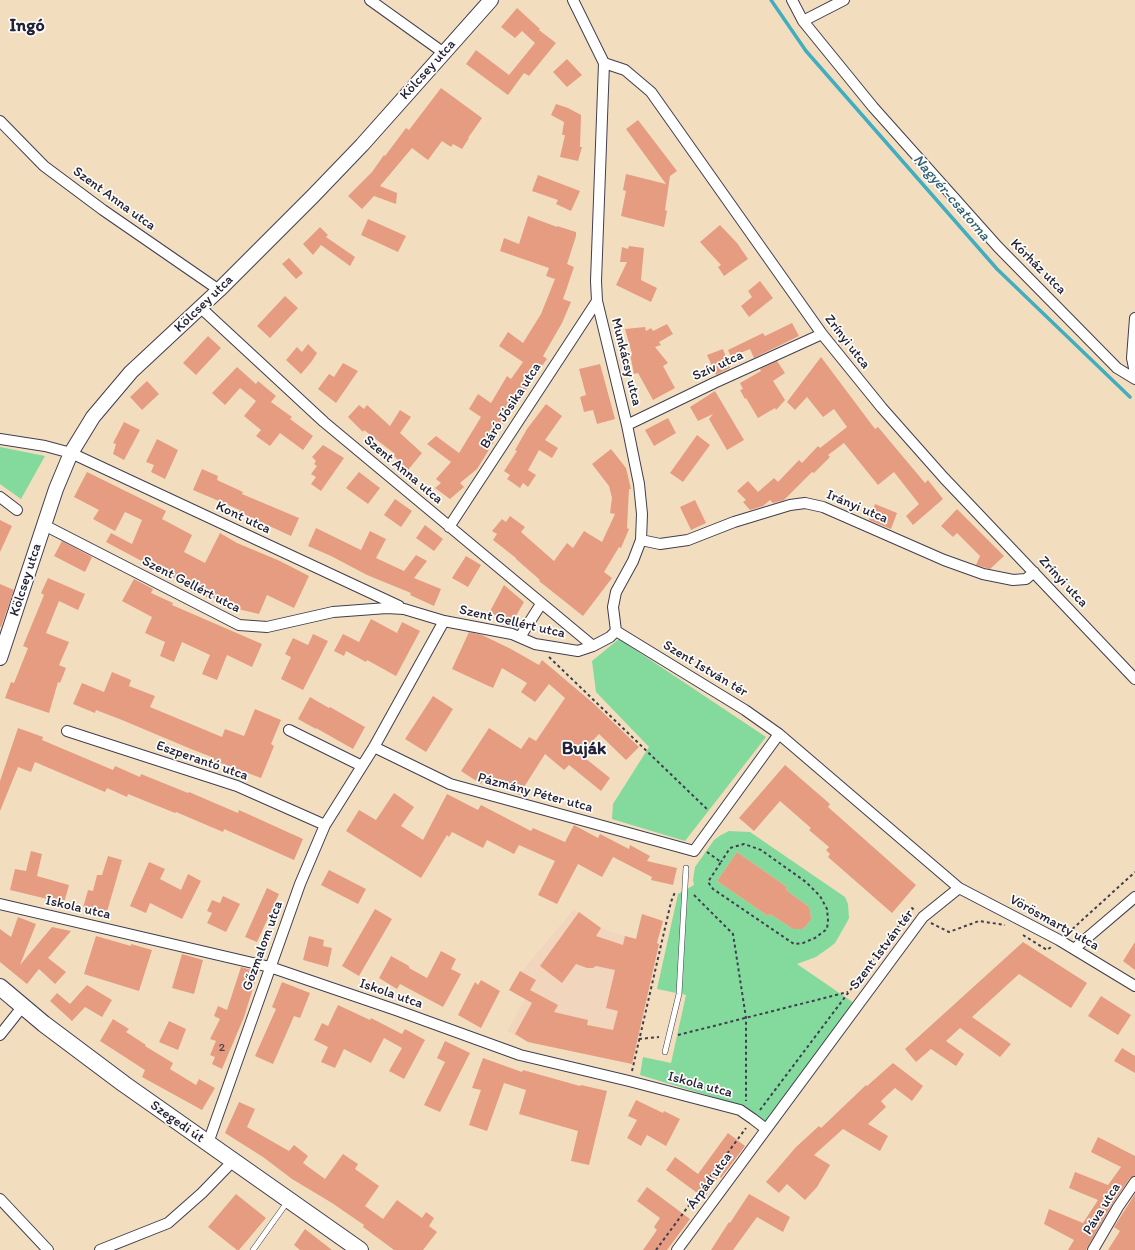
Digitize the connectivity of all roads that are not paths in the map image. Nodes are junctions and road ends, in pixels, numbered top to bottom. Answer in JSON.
{"nodes":[{"id":1,"x":370,"y":0,"type":"edge"},
{"id":2,"x":491,"y":0,"type":"edge"},
{"id":3,"x":573,"y":0,"type":"edge"},
{"id":4,"x":792,"y":0,"type":"edge"},
{"id":5,"x":844,"y":0,"type":"edge"},
{"id":6,"x":803,"y":21,"type":"junction"},
{"id":7,"x":444,"y":53,"type":"junction"},
{"id":8,"x":604,"y":64,"type":"junction"},
{"id":9,"x":0,"y":122,"type":"edge"},
{"id":10,"x":219,"y":290,"type":"junction"},
{"id":11,"x":597,"y":301,"type":"junction"},
{"id":12,"x":201,"y":308,"type":"junction"},
{"id":13,"x":1135,"y":318,"type":"edge"},
{"id":14,"x":822,"y":334,"type":"junction"},
{"id":15,"x":1135,"y":373,"type":"edge"},
{"id":16,"x":1135,"y":379,"type":"edge"},
{"id":17,"x":627,"y":425,"type":"junction"},
{"id":18,"x":0,"y":439,"type":"edge"},
{"id":19,"x":71,"y":453,"type":"junction"},
{"id":20,"x":0,"y":497,"type":"edge"},
{"id":21,"x":17,"y":510,"type":"dead end"},
{"id":22,"x":44,"y":526,"type":"junction"},
{"id":23,"x":449,"y":527,"type":"junction"},
{"id":24,"x":641,"y":540,"type":"junction"},
{"id":25,"x":1034,"y":572,"type":"junction"},
{"id":26,"x":541,"y":604,"type":"junction"},
{"id":27,"x":404,"y":609,"type":"junction"},
{"id":28,"x":444,"y":621,"type":"junction"},
{"id":29,"x":616,"y":631,"type":"junction"},
{"id":30,"x":520,"y":637,"type":"junction"},
{"id":31,"x":592,"y":646,"type":"junction"},
{"id":32,"x":0,"y":658,"type":"edge"},
{"id":33,"x":1135,"y":679,"type":"edge"},
{"id":34,"x":289,"y":730,"type":"dead end"},
{"id":35,"x":67,"y":731,"type":"dead end"},
{"id":36,"x":779,"y":734,"type":"junction"},
{"id":37,"x":374,"y":747,"type":"junction"},
{"id":38,"x":362,"y":766,"type":"junction"},
{"id":39,"x":325,"y":824,"type":"junction"},
{"id":40,"x":686,"y":868,"type":"dead end"},
{"id":41,"x":959,"y":888,"type":"junction"},
{"id":42,"x":1135,"y":897,"type":"edge"},
{"id":43,"x":0,"y":904,"type":"edge"},
{"id":44,"x":1074,"y":949,"type":"junction"},
{"id":45,"x":270,"y":967,"type":"junction"},
{"id":46,"x":1135,"y":986,"type":"edge"},
{"id":47,"x":0,"y":987,"type":"edge"},
{"id":48,"x":22,"y":1006,"type":"junction"},
{"id":49,"x":0,"y":1035,"type":"edge"},
{"id":50,"x":665,"y":1052,"type":"dead end"},
{"id":51,"x":766,"y":1129,"type":"junction"},
{"id":52,"x":208,"y":1143,"type":"junction"},
{"id":53,"x":233,"y":1161,"type":"junction"},
{"id":54,"x":1135,"y":1182,"type":"edge"},
{"id":55,"x":0,"y":1199,"type":"edge"},
{"id":56,"x":288,"y":1200,"type":"junction"},
{"id":57,"x":48,"y":1250,"type":"edge"},
{"id":58,"x":100,"y":1250,"type":"edge"},
{"id":59,"x":253,"y":1250,"type":"edge"},
{"id":60,"x":360,"y":1250,"type":"edge"},
{"id":61,"x":677,"y":1250,"type":"edge"},
{"id":62,"x":1093,"y":1250,"type":"edge"}],
"edges":[{"from":1,"to":7,"type":"street"},
{"from":2,"to":7,"type":"main road","name":"Kölcsey utca"},
{"from":3,"to":8,"type":"street"},
{"from":4,"to":6,"type":"street","name":"Kórház utca"},
{"from":5,"to":6,"type":"street"},
{"from":6,"to":16,"type":"street","name":"Kórház utca"},
{"from":7,"to":10,"type":"main road","name":"Kölcsey utca"},
{"from":8,"to":11,"type":"street","name":"Munkácsy utca"},
{"from":8,"to":14,"type":"street","name":"Zrínyi utca"},
{"from":9,"to":10,"type":"street","name":"Szent Anna utca"},
{"from":10,"to":12,"type":"main road","name":"Kölcsey utca"},
{"from":11,"to":17,"type":"street","name":"Munkácsy utca"},
{"from":11,"to":23,"type":"street","name":"Báró Jósika utca"},
{"from":12,"to":19,"type":"main road","name":"Kölcsey utca"},
{"from":12,"to":23,"type":"street","name":"Szent Anna utca"},
{"from":13,"to":15,"type":"street"},
{"from":14,"to":17,"type":"street","name":"Szív utca"},
{"from":14,"to":25,"type":"street","name":"Zrínyi utca"},
{"from":17,"to":24,"type":"street","name":"Munkácsy utca"},
{"from":18,"to":19,"type":"street"},
{"from":19,"to":22,"type":"main road","name":"Kölcsey utca"},
{"from":19,"to":27,"type":"street","name":"Kont utca"},
{"from":20,"to":21,"type":"street"},
{"from":22,"to":27,"type":"street","name":"Szent Gellért utca"},
{"from":22,"to":32,"type":"main road","name":"Kölcsey utca"},
{"from":23,"to":26,"type":"street","name":"Szent Anna utca"},
{"from":24,"to":25,"type":"street","name":"Irányi utca"},
{"from":24,"to":29,"type":"street","name":"Munkácsy utca"},
{"from":25,"to":33,"type":"street","name":"Zrínyi utca"},
{"from":26,"to":30,"type":"street"},
{"from":26,"to":31,"type":"street","name":"Szent Anna utca"},
{"from":27,"to":28,"type":"street","name":"Szent Gellért utca"},
{"from":28,"to":30,"type":"street","name":"Szent Gellért utca"},
{"from":28,"to":37,"type":"street","name":"Gőzmalom utca"},
{"from":29,"to":31,"type":"street"},
{"from":29,"to":36,"type":"street","name":"Szent István tér"},
{"from":30,"to":31,"type":"street","name":"Szent Gellért utca"},
{"from":34,"to":38,"type":"street"},
{"from":35,"to":39,"type":"street","name":"Eszperantó utca"},
{"from":36,"to":37,"type":"street","name":"Pázmány Péter utca"},
{"from":36,"to":41,"type":"street","name":"Szent István tér"},
{"from":37,"to":38,"type":"street","name":"Gőzmalom utca"},
{"from":38,"to":39,"type":"street","name":"Gőzmalom utca"},
{"from":39,"to":45,"type":"street","name":"Gőzmalom utca"},
{"from":40,"to":50,"type":"lane"},
{"from":41,"to":44,"type":"street","name":"Vörösmarty utca"},
{"from":41,"to":51,"type":"street","name":"Szent István tér"},
{"from":42,"to":44,"type":"street"},
{"from":43,"to":45,"type":"street","name":"Iskola utca"},
{"from":44,"to":46,"type":"street","name":"Vörösmarty utca"},
{"from":45,"to":51,"type":"street","name":"Iskola utca"},
{"from":45,"to":52,"type":"street","name":"Gőzmalom utca"},
{"from":47,"to":48,"type":"main road","name":"Szegedi út"},
{"from":48,"to":49,"type":"street"},
{"from":48,"to":52,"type":"main road","name":"Szegedi út"},
{"from":51,"to":61,"type":"street","name":"Árpád utca"},
{"from":52,"to":53,"type":"main road","name":"Szegedi út"},
{"from":53,"to":56,"type":"main road","name":"Szegedi út"},
{"from":53,"to":58,"type":"street"},
{"from":54,"to":62,"type":"street","name":"Páva utca"},
{"from":55,"to":57,"type":"street"},
{"from":56,"to":59,"type":"lane"},
{"from":56,"to":60,"type":"main road","name":"Szegedi út"}]}
